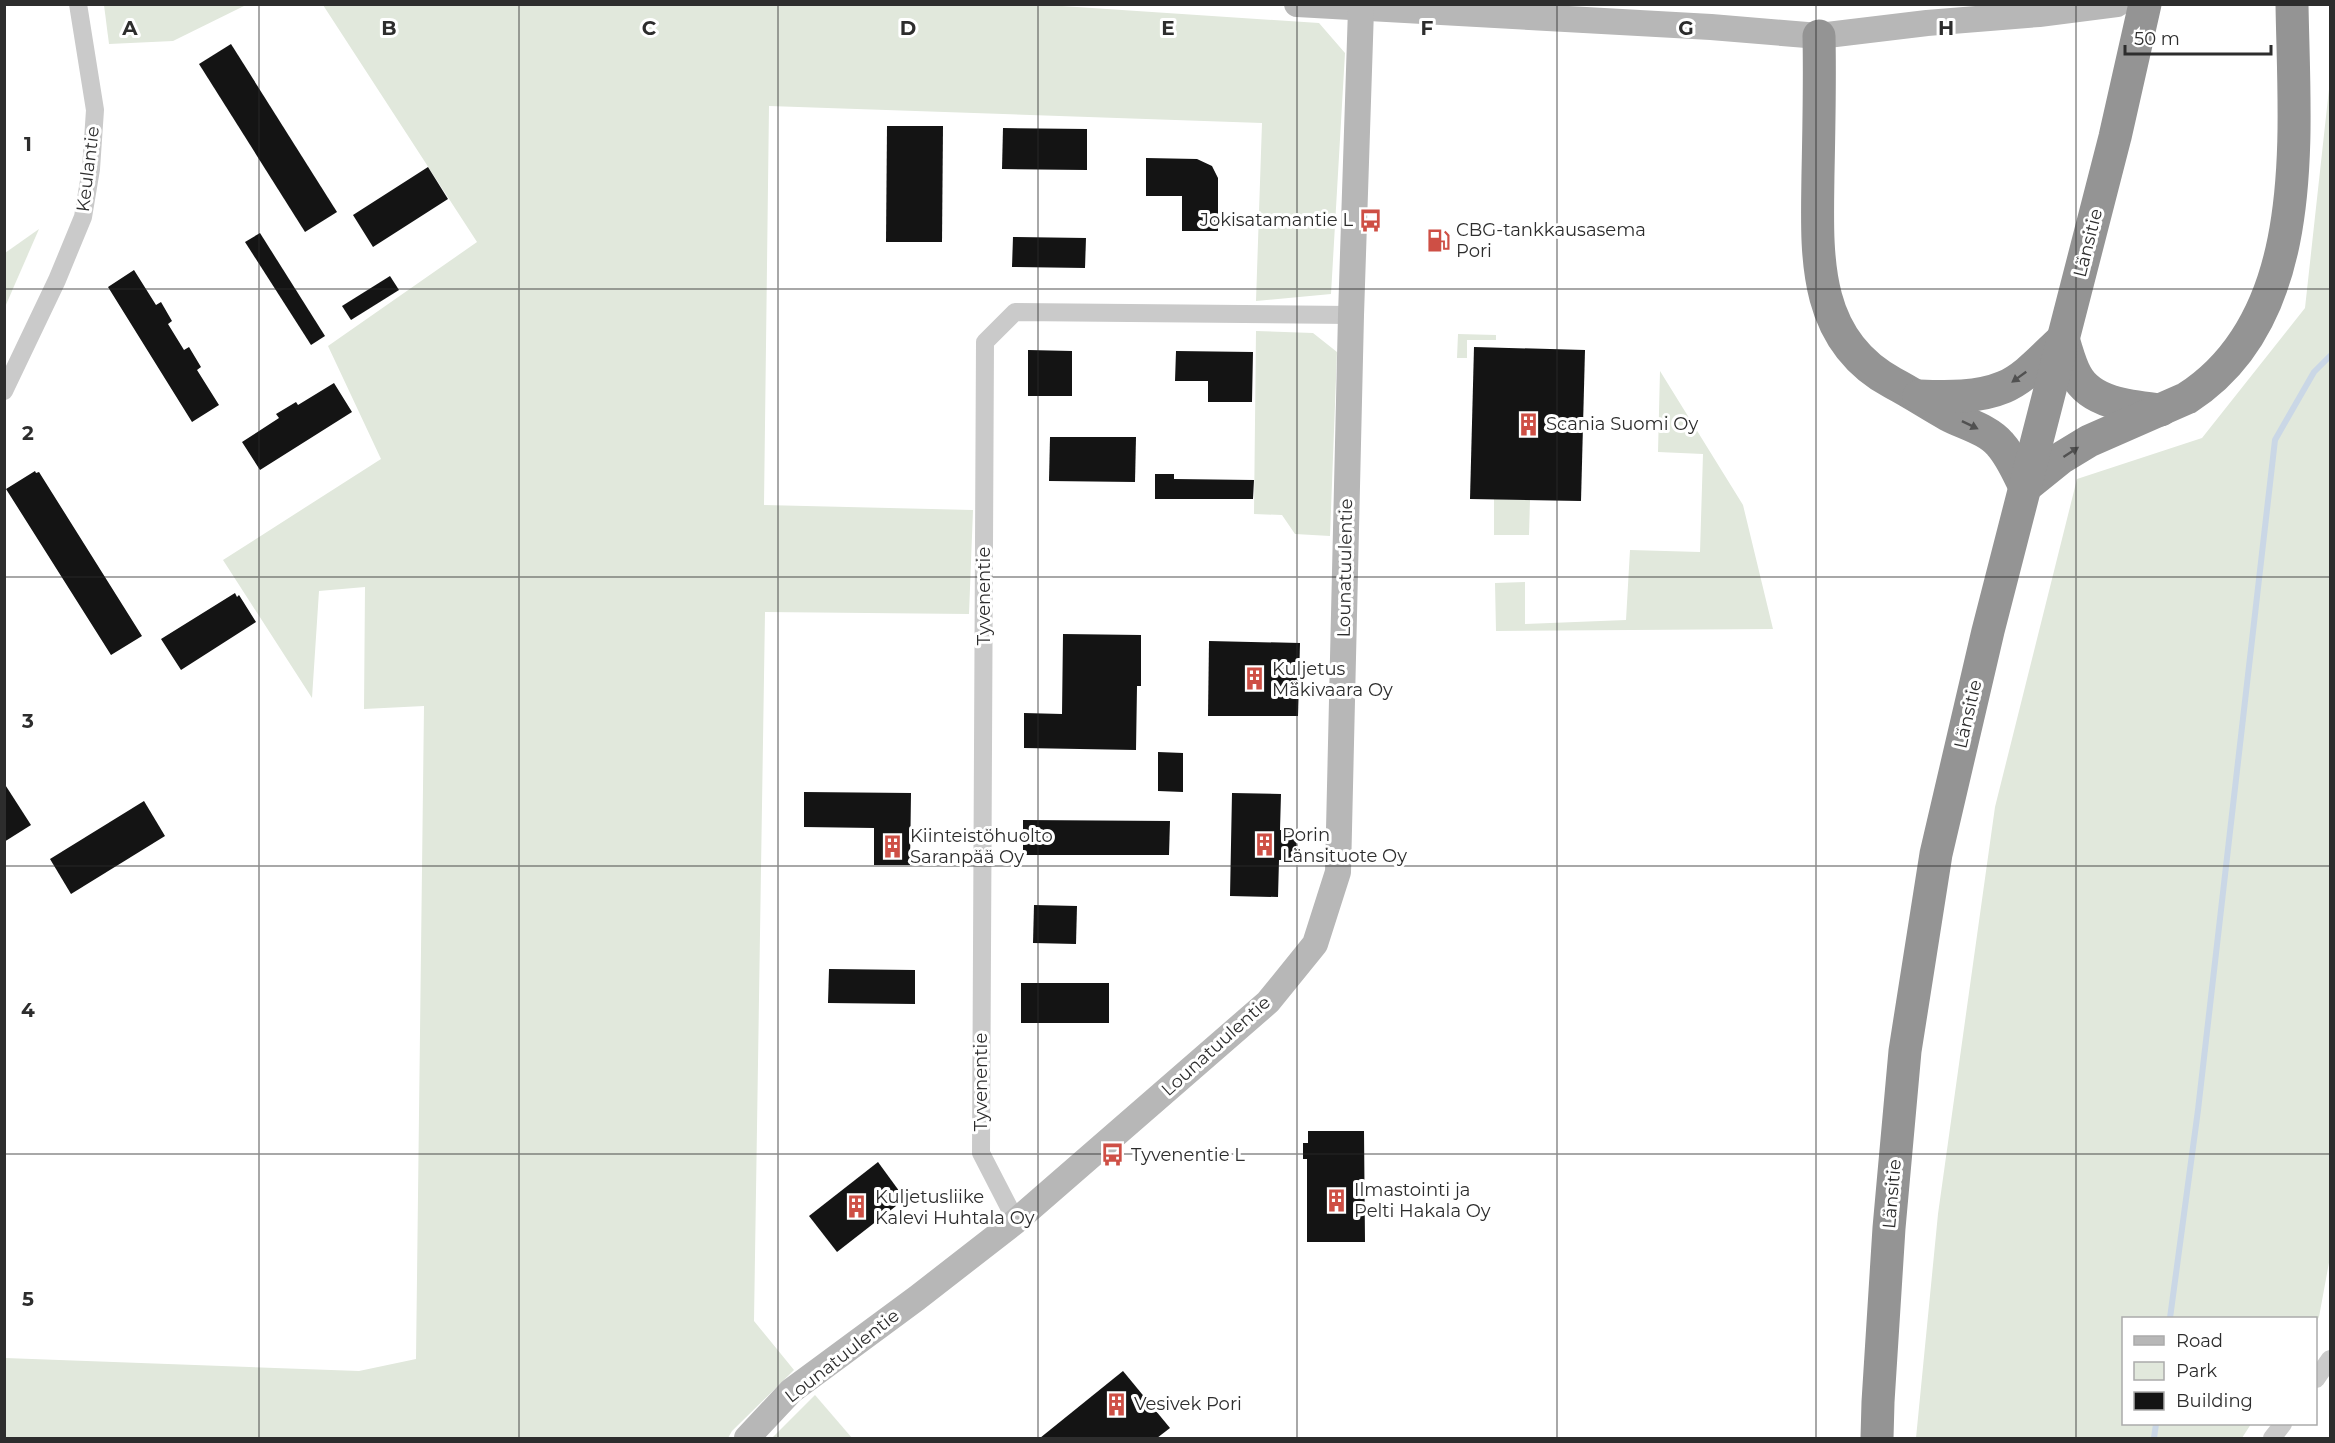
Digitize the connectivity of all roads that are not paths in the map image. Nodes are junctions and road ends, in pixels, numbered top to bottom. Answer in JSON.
{"nodes":[{"id":1,"x":78,"y":4,"type":"edge"},
{"id":2,"x":1297,"y":4,"type":"edge"},
{"id":3,"x":2117,"y":4,"type":"edge"},
{"id":4,"x":2145,"y":4,"type":"edge"},
{"id":5,"x":2292,"y":4,"type":"edge"},
{"id":6,"x":1361,"y":9,"type":"junction"},
{"id":7,"x":1819,"y":36,"type":"junction"},
{"id":8,"x":1351,"y":315,"type":"junction"},
{"id":9,"x":2063,"y":339,"type":"junction"},
{"id":10,"x":4,"y":391,"type":"edge"},
{"id":11,"x":1919,"y":396,"type":"junction"},
{"id":12,"x":2161,"y":410,"type":"junction"},
{"id":13,"x":2025,"y":487,"type":"junction"},
{"id":14,"x":1016,"y":1221,"type":"junction"},
{"id":15,"x":2331,"y":1359,"type":"edge"},
{"id":16,"x":2317,"y":1378,"type":"edge"},
{"id":17,"x":2282,"y":1425,"type":"edge"},
{"id":18,"x":747,"y":1438,"type":"edge"},
{"id":19,"x":1877,"y":1438,"type":"edge"},
{"id":20,"x":2272,"y":1438,"type":"edge"}],
"edges":[{"from":1,"to":10,"type":"street","name":"Keulantie"},
{"from":2,"to":6,"type":"street"},
{"from":3,"to":7,"type":"street"},
{"from":4,"to":9,"type":"highway","name":"Länsitie"},
{"from":5,"to":12,"type":"highway"},
{"from":6,"to":7,"type":"street"},
{"from":6,"to":8,"type":"street","name":"Lounatuulentie"},
{"from":7,"to":11,"type":"highway"},
{"from":8,"to":14,"type":"street","name":"Lounatuulentie"},
{"from":8,"to":14,"type":"street","name":"Tyvenentie"},
{"from":9,"to":11,"type":"highway","one_way":true},
{"from":9,"to":12,"type":"highway"},
{"from":9,"to":13,"type":"highway","name":"Länsitie"},
{"from":11,"to":13,"type":"highway","one_way":true},
{"from":13,"to":12,"type":"highway","one_way":true},
{"from":13,"to":19,"type":"highway","name":"Länsitie"},
{"from":14,"to":18,"type":"street","name":"Lounatuulentie"},
{"from":15,"to":16,"type":"street"},
{"from":17,"to":20,"type":"street"}]}
